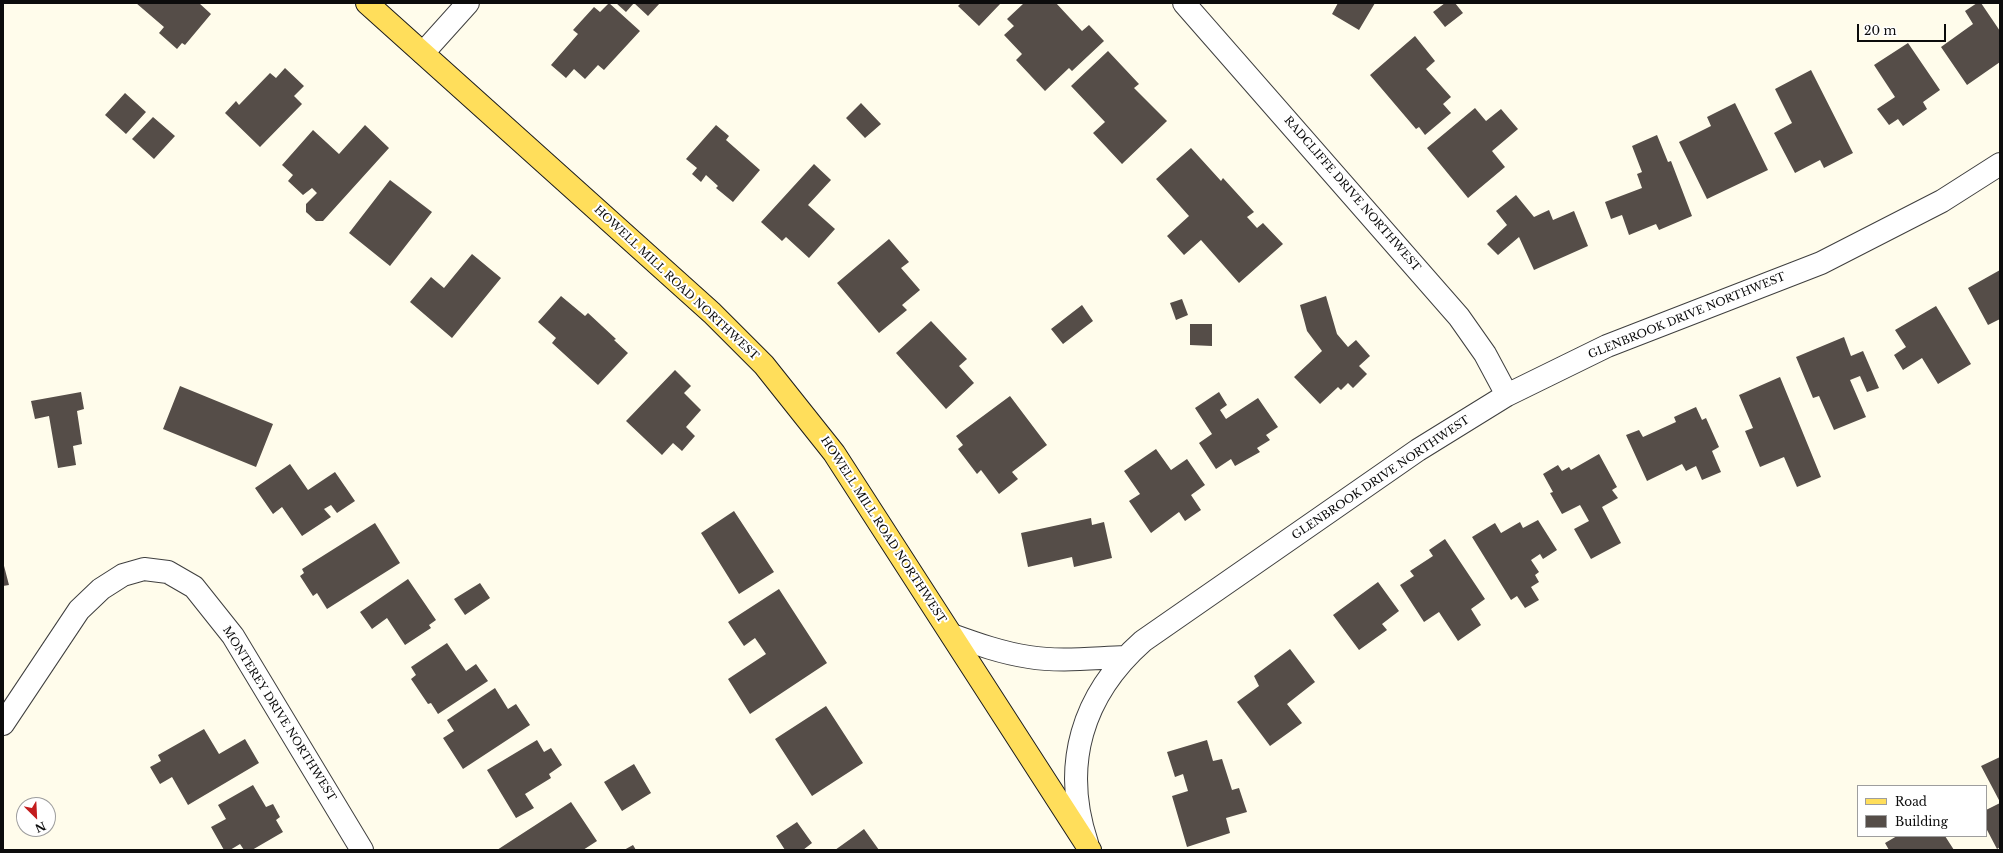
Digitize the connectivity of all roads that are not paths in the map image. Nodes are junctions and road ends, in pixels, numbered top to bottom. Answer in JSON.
{"nodes":[{"id":1,"x":367,"y":3,"type":"edge"},
{"id":2,"x":468,"y":3,"type":"edge"},
{"id":3,"x":1186,"y":4,"type":"edge"},
{"id":4,"x":423,"y":53,"type":"junction"},
{"id":5,"x":2000,"y":164,"type":"edge"},
{"id":6,"x":1507,"y":395,"type":"junction"},
{"id":7,"x":952,"y":635,"type":"junction"},
{"id":8,"x":1125,"y":657,"type":"junction"},
{"id":9,"x":3,"y":724,"type":"edge"},
{"id":10,"x":362,"y":850,"type":"edge"},
{"id":11,"x":1090,"y":850,"type":"edge"}],
"edges":[{"from":1,"to":4,"type":"main road","name":"HOWELL MILL ROAD NORTHWEST"},
{"from":2,"to":4,"type":"street"},
{"from":3,"to":6,"type":"street","name":"RADCLIFFE DRIVE NORTHWEST"},
{"from":4,"to":7,"type":"main road","name":"HOWELL MILL ROAD NORTHWEST"},
{"from":5,"to":6,"type":"street","name":"GLENBROOK DRIVE NORTHWEST"},
{"from":6,"to":8,"type":"street","name":"GLENBROOK DRIVE NORTHWEST"},
{"from":7,"to":8,"type":"street"},
{"from":7,"to":11,"type":"main road","name":"HOWELL MILL ROAD NORTHWEST"},
{"from":8,"to":11,"type":"street","name":"GLENBROOK DRIVE NORTHWEST"},
{"from":9,"to":10,"type":"street","name":"MONTEREY DRIVE NORTHWEST"}]}
